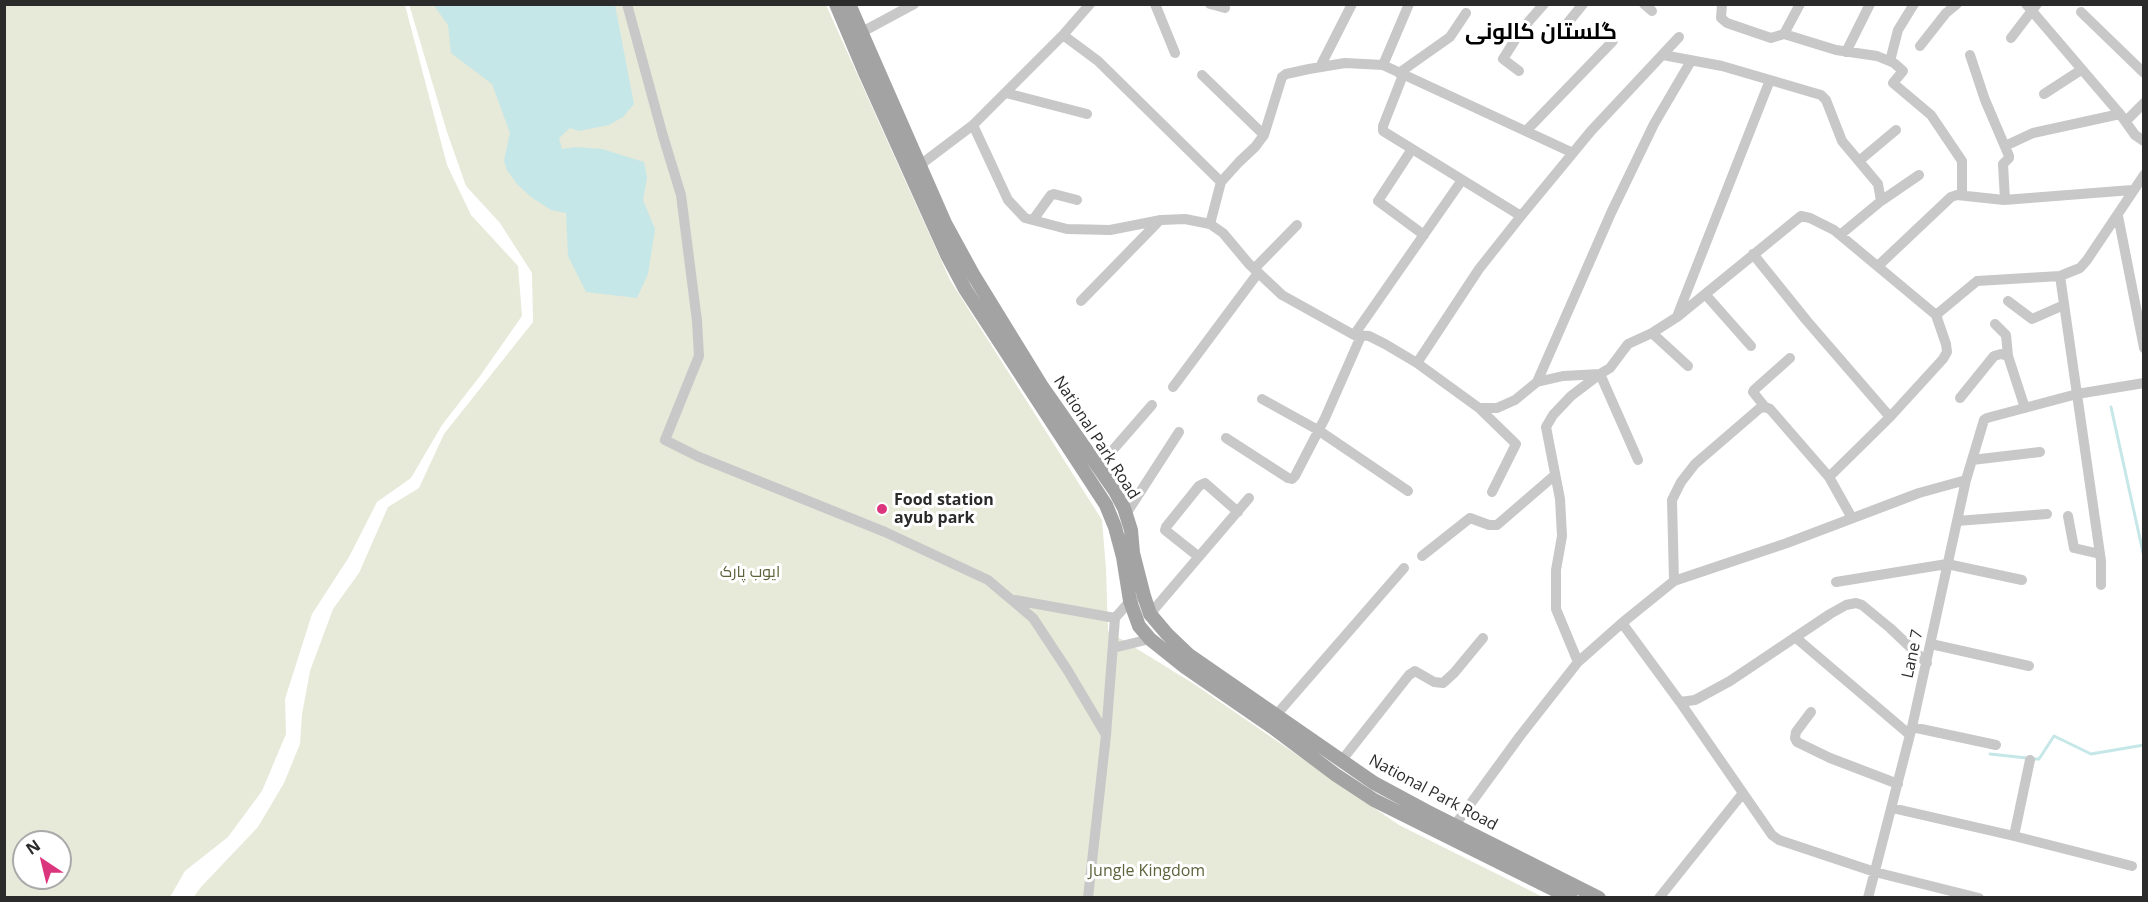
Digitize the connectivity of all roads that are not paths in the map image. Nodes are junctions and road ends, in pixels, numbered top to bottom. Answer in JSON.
{"nodes":[{"id":1,"x":627,"y":4,"type":"edge"},
{"id":2,"x":836,"y":4,"type":"edge"},
{"id":3,"x":849,"y":4,"type":"edge"},
{"id":4,"x":914,"y":4,"type":"edge"},
{"id":5,"x":1089,"y":4,"type":"edge"},
{"id":6,"x":1155,"y":4,"type":"edge"},
{"id":7,"x":1210,"y":4,"type":"edge"},
{"id":8,"x":1352,"y":4,"type":"edge"},
{"id":9,"x":1409,"y":4,"type":"edge"},
{"id":10,"x":1544,"y":4,"type":"edge"},
{"id":11,"x":1583,"y":4,"type":"edge"},
{"id":12,"x":1722,"y":4,"type":"edge"},
{"id":13,"x":1800,"y":4,"type":"edge"},
{"id":14,"x":1870,"y":4,"type":"edge"},
{"id":15,"x":1914,"y":4,"type":"edge"},
{"id":16,"x":1957,"y":4,"type":"edge"},
{"id":17,"x":2031,"y":7,"type":"edge"},
{"id":18,"x":1225,"y":8,"type":"dead end"},
{"id":19,"x":2081,"y":12,"type":"dead end"},
{"id":20,"x":1466,"y":13,"type":"dead end"},
{"id":21,"x":1566,"y":25,"type":"dead end"},
{"id":22,"x":862,"y":32,"type":"junction"},
{"id":23,"x":1784,"y":34,"type":"junction"},
{"id":24,"x":1063,"y":35,"type":"junction"},
{"id":25,"x":1679,"y":37,"type":"dead end"},
{"id":26,"x":2011,"y":38,"type":"dead end"},
{"id":27,"x":1613,"y":41,"type":"dead end"},
{"id":28,"x":1920,"y":46,"type":"dead end"},
{"id":29,"x":1846,"y":52,"type":"junction"},
{"id":30,"x":1175,"y":53,"type":"dead end"},
{"id":31,"x":864,"y":55,"type":"junction"},
{"id":32,"x":1663,"y":55,"type":"junction"},
{"id":33,"x":1970,"y":55,"type":"dead end"},
{"id":34,"x":1691,"y":61,"type":"junction"},
{"id":35,"x":1890,"y":61,"type":"junction"},
{"id":36,"x":1383,"y":65,"type":"junction"},
{"id":37,"x":1320,"y":67,"type":"junction"},
{"id":38,"x":2081,"y":70,"type":"junction"},
{"id":39,"x":1519,"y":71,"type":"dead end"},
{"id":40,"x":2144,"y":73,"type":"edge"},
{"id":41,"x":1401,"y":74,"type":"junction"},
{"id":42,"x":1202,"y":75,"type":"dead end"},
{"id":43,"x":1770,"y":80,"type":"junction"},
{"id":44,"x":1005,"y":93,"type":"junction"},
{"id":45,"x":2044,"y":94,"type":"dead end"},
{"id":46,"x":2144,"y":103,"type":"edge"},
{"id":47,"x":1087,"y":114,"type":"dead end"},
{"id":48,"x":2123,"y":117,"type":"junction"},
{"id":49,"x":973,"y":125,"type":"junction"},
{"id":50,"x":1896,"y":130,"type":"dead end"},
{"id":51,"x":1526,"y":131,"type":"junction"},
{"id":52,"x":1264,"y":135,"type":"junction"},
{"id":53,"x":2144,"y":141,"type":"edge"},
{"id":54,"x":2005,"y":146,"type":"junction"},
{"id":55,"x":1412,"y":149,"type":"junction"},
{"id":56,"x":1573,"y":153,"type":"junction"},
{"id":57,"x":1859,"y":161,"type":"junction"},
{"id":58,"x":920,"y":165,"type":"junction"},
{"id":59,"x":1920,"y":175,"type":"dead end"},
{"id":60,"x":2144,"y":175,"type":"edge"},
{"id":61,"x":1462,"y":180,"type":"junction"},
{"id":62,"x":1221,"y":182,"type":"junction"},
{"id":63,"x":2132,"y":190,"type":"junction"},
{"id":64,"x":1962,"y":195,"type":"junction"},
{"id":65,"x":1077,"y":200,"type":"dead end"},
{"id":66,"x":2005,"y":200,"type":"junction"},
{"id":67,"x":1881,"y":201,"type":"junction"},
{"id":68,"x":1521,"y":216,"type":"junction"},
{"id":69,"x":2118,"y":216,"type":"junction"},
{"id":70,"x":1033,"y":220,"type":"junction"},
{"id":71,"x":1160,"y":220,"type":"junction"},
{"id":72,"x":1210,"y":224,"type":"junction"},
{"id":73,"x":1297,"y":225,"type":"dead end"},
{"id":74,"x":1424,"y":235,"type":"junction"},
{"id":75,"x":1840,"y":235,"type":"junction"},
{"id":76,"x":1754,"y":254,"type":"junction"},
{"id":77,"x":1879,"y":266,"type":"junction"},
{"id":78,"x":1256,"y":271,"type":"junction"},
{"id":79,"x":2060,"y":276,"type":"junction"},
{"id":80,"x":1706,"y":294,"type":"junction"},
{"id":81,"x":2139,"y":299,"type":"edge"},
{"id":82,"x":980,"y":300,"type":"junction"},
{"id":83,"x":1081,"y":301,"type":"dead end"},
{"id":84,"x":2008,"y":301,"type":"dead end"},
{"id":85,"x":2064,"y":306,"type":"junction"},
{"id":86,"x":1936,"y":315,"type":"junction"},
{"id":87,"x":1677,"y":317,"type":"junction"},
{"id":88,"x":1995,"y":324,"type":"dead end"},
{"id":89,"x":1652,"y":333,"type":"junction"},
{"id":90,"x":1357,"y":335,"type":"junction"},
{"id":91,"x":1751,"y":346,"type":"dead end"},
{"id":92,"x":2144,"y":348,"type":"edge"},
{"id":93,"x":2008,"y":356,"type":"junction"},
{"id":94,"x":1790,"y":358,"type":"dead end"},
{"id":95,"x":1417,"y":363,"type":"junction"},
{"id":96,"x":1688,"y":366,"type":"dead end"},
{"id":97,"x":1600,"y":374,"type":"junction"},
{"id":98,"x":1538,"y":382,"type":"junction"},
{"id":99,"x":2144,"y":382,"type":"edge"},
{"id":100,"x":1173,"y":387,"type":"dead end"},
{"id":101,"x":2077,"y":394,"type":"junction"},
{"id":102,"x":1960,"y":398,"type":"dead end"},
{"id":103,"x":1262,"y":399,"type":"dead end"},
{"id":104,"x":1152,"y":405,"type":"dead end"},
{"id":105,"x":1765,"y":407,"type":"junction"},
{"id":106,"x":1479,"y":408,"type":"junction"},
{"id":107,"x":2025,"y":408,"type":"junction"},
{"id":108,"x":1890,"y":417,"type":"junction"},
{"id":109,"x":1318,"y":430,"type":"junction"},
{"id":110,"x":1179,"y":432,"type":"dead end"},
{"id":111,"x":1226,"y":438,"type":"dead end"},
{"id":112,"x":2040,"y":452,"type":"dead end"},
{"id":113,"x":1638,"y":460,"type":"dead end"},
{"id":114,"x":1972,"y":460,"type":"junction"},
{"id":115,"x":1098,"y":466,"type":"junction"},
{"id":116,"x":1555,"y":475,"type":"junction"},
{"id":117,"x":1829,"y":477,"type":"junction"},
{"id":118,"x":1966,"y":480,"type":"junction"},
{"id":119,"x":1408,"y":491,"type":"dead end"},
{"id":120,"x":1492,"y":492,"type":"dead end"},
{"id":121,"x":1249,"y":498,"type":"dead end"},
{"id":122,"x":1238,"y":512,"type":"junction"},
{"id":123,"x":1125,"y":514,"type":"junction"},
{"id":124,"x":2047,"y":514,"type":"dead end"},
{"id":125,"x":2068,"y":516,"type":"dead end"},
{"id":126,"x":1852,"y":518,"type":"junction"},
{"id":127,"x":1957,"y":521,"type":"junction"},
{"id":128,"x":2100,"y":554,"type":"junction"},
{"id":129,"x":1422,"y":556,"type":"dead end"},
{"id":130,"x":1199,"y":557,"type":"junction"},
{"id":131,"x":1947,"y":564,"type":"junction"},
{"id":132,"x":1404,"y":568,"type":"dead end"},
{"id":133,"x":2022,"y":580,"type":"dead end"},
{"id":134,"x":1674,"y":581,"type":"junction"},
{"id":135,"x":1836,"y":582,"type":"dead end"},
{"id":136,"x":2101,"y":585,"type":"dead end"},
{"id":137,"x":1144,"y":596,"type":"junction"},
{"id":138,"x":1014,"y":600,"type":"junction"},
{"id":139,"x":1130,"y":601,"type":"junction"},
{"id":140,"x":1150,"y":614,"type":"junction"},
{"id":141,"x":1115,"y":618,"type":"junction"},
{"id":142,"x":1622,"y":623,"type":"junction"},
{"id":143,"x":1795,"y":637,"type":"junction"},
{"id":144,"x":1483,"y":638,"type":"dead end"},
{"id":145,"x":1150,"y":639,"type":"junction"},
{"id":146,"x":1931,"y":644,"type":"junction"},
{"id":147,"x":1113,"y":648,"type":"junction"},
{"id":148,"x":1578,"y":662,"type":"junction"},
{"id":149,"x":1926,"y":663,"type":"junction"},
{"id":150,"x":2029,"y":666,"type":"dead end"},
{"id":151,"x":1680,"y":702,"type":"junction"},
{"id":152,"x":1108,"y":711,"type":"junction"},
{"id":153,"x":1811,"y":712,"type":"dead end"},
{"id":154,"x":1277,"y":714,"type":"junction"},
{"id":155,"x":1095,"y":715,"type":"junction"},
{"id":156,"x":1911,"y":731,"type":"junction"},
{"id":157,"x":1106,"y":735,"type":"junction"},
{"id":158,"x":1996,"y":745,"type":"dead end"},
{"id":159,"x":1342,"y":760,"type":"junction"},
{"id":160,"x":2030,"y":760,"type":"dead end"},
{"id":161,"x":1898,"y":784,"type":"junction"},
{"id":162,"x":1743,"y":794,"type":"junction"},
{"id":163,"x":1892,"y":808,"type":"junction"},
{"id":164,"x":1455,"y":825,"type":"junction"},
{"id":165,"x":2014,"y":836,"type":"junction"},
{"id":166,"x":2132,"y":867,"type":"dead end"},
{"id":167,"x":1875,"y":872,"type":"junction"},
{"id":168,"x":1088,"y":897,"type":"edge"},
{"id":169,"x":1571,"y":897,"type":"edge"},
{"id":170,"x":1599,"y":897,"type":"edge"},
{"id":171,"x":1659,"y":897,"type":"edge"},
{"id":172,"x":1868,"y":897,"type":"edge"},
{"id":173,"x":1979,"y":897,"type":"edge"}],
"edges":[{"from":1,"to":138,"type":"street"},
{"from":2,"to":31,"type":"main road","name":"National Park Road"},
{"from":3,"to":22,"type":"main road","name":"National Park Road"},
{"from":4,"to":22,"type":"street"},
{"from":5,"to":24,"type":"street"},
{"from":6,"to":30,"type":"street"},
{"from":7,"to":18,"type":"street"},
{"from":8,"to":37,"type":"street"},
{"from":9,"to":36,"type":"street"},
{"from":10,"to":39,"type":"street"},
{"from":11,"to":21,"type":"street"},
{"from":12,"to":23,"type":"street"},
{"from":13,"to":23,"type":"street"},
{"from":14,"to":29,"type":"street"},
{"from":15,"to":35,"type":"street"},
{"from":16,"to":28,"type":"street"},
{"from":17,"to":26,"type":"street"},
{"from":17,"to":38,"type":"street"},
{"from":19,"to":40,"type":"street"},
{"from":20,"to":41,"type":"street"},
{"from":22,"to":31,"type":"main road","name":"National Park Road"},
{"from":23,"to":29,"type":"street"},
{"from":24,"to":44,"type":"street"},
{"from":24,"to":62,"type":"street"},
{"from":25,"to":32,"type":"street"},
{"from":27,"to":51,"type":"street"},
{"from":29,"to":35,"type":"street"},
{"from":31,"to":58,"type":"main road","name":"National Park Road"},
{"from":31,"to":82,"type":"main road","name":"National Park Road"},
{"from":32,"to":34,"type":"street"},
{"from":32,"to":56,"type":"street"},
{"from":33,"to":54,"type":"street"},
{"from":34,"to":43,"type":"street"},
{"from":34,"to":98,"type":"street"},
{"from":35,"to":64,"type":"street"},
{"from":36,"to":37,"type":"street"},
{"from":36,"to":41,"type":"street"},
{"from":37,"to":52,"type":"street"},
{"from":38,"to":45,"type":"street"},
{"from":38,"to":48,"type":"street"},
{"from":41,"to":51,"type":"street"},
{"from":41,"to":55,"type":"street"},
{"from":42,"to":52,"type":"street"},
{"from":43,"to":57,"type":"street"},
{"from":43,"to":87,"type":"street"},
{"from":44,"to":47,"type":"street"},
{"from":44,"to":49,"type":"street"},
{"from":46,"to":48,"type":"street"},
{"from":48,"to":53,"type":"street"},
{"from":48,"to":54,"type":"street"},
{"from":49,"to":58,"type":"street"},
{"from":49,"to":70,"type":"street"},
{"from":50,"to":57,"type":"street"},
{"from":51,"to":56,"type":"street"},
{"from":52,"to":62,"type":"street"},
{"from":54,"to":66,"type":"street"},
{"from":55,"to":61,"type":"street"},
{"from":55,"to":74,"type":"street"},
{"from":56,"to":68,"type":"street"},
{"from":57,"to":67,"type":"street"},
{"from":58,"to":82,"type":"main road","name":"National Park Road"},
{"from":59,"to":67,"type":"street"},
{"from":60,"to":63,"type":"street"},
{"from":61,"to":68,"type":"street"},
{"from":61,"to":74,"type":"street"},
{"from":62,"to":72,"type":"street"},
{"from":63,"to":66,"type":"street"},
{"from":63,"to":69,"type":"street"},
{"from":64,"to":66,"type":"street"},
{"from":64,"to":77,"type":"street"},
{"from":65,"to":70,"type":"street"},
{"from":67,"to":75,"type":"street"},
{"from":68,"to":95,"type":"street"},
{"from":69,"to":79,"type":"street"},
{"from":69,"to":81,"type":"street"},
{"from":70,"to":71,"type":"street"},
{"from":71,"to":72,"type":"street"},
{"from":71,"to":83,"type":"street"},
{"from":72,"to":78,"type":"street"},
{"from":73,"to":78,"type":"street"},
{"from":74,"to":90,"type":"street"},
{"from":75,"to":76,"type":"street"},
{"from":75,"to":77,"type":"street"},
{"from":76,"to":80,"type":"street"},
{"from":76,"to":108,"type":"street"},
{"from":77,"to":86,"type":"street"},
{"from":78,"to":90,"type":"street"},
{"from":78,"to":100,"type":"street"},
{"from":79,"to":85,"type":"street"},
{"from":79,"to":86,"type":"street"},
{"from":80,"to":87,"type":"street"},
{"from":80,"to":91,"type":"street"},
{"from":81,"to":92,"type":"street"},
{"from":82,"to":115,"type":"main road","name":"National Park Road"},
{"from":82,"to":139,"type":"main road","name":"National Park Road"},
{"from":84,"to":85,"type":"street"},
{"from":85,"to":101,"type":"street"},
{"from":86,"to":108,"type":"street"},
{"from":87,"to":89,"type":"street"},
{"from":88,"to":93,"type":"street"},
{"from":89,"to":96,"type":"street"},
{"from":89,"to":97,"type":"street"},
{"from":90,"to":95,"type":"street"},
{"from":90,"to":109,"type":"street"},
{"from":93,"to":102,"type":"street"},
{"from":93,"to":107,"type":"street"},
{"from":94,"to":105,"type":"street"},
{"from":95,"to":106,"type":"street"},
{"from":97,"to":98,"type":"street"},
{"from":97,"to":113,"type":"street"},
{"from":97,"to":116,"type":"street"},
{"from":98,"to":106,"type":"street"},
{"from":99,"to":101,"type":"street"},
{"from":101,"to":107,"type":"street"},
{"from":101,"to":128,"type":"street"},
{"from":103,"to":109,"type":"street"},
{"from":104,"to":115,"type":"street"},
{"from":105,"to":117,"type":"street"},
{"from":105,"to":134,"type":"street"},
{"from":106,"to":120,"type":"street"},
{"from":107,"to":114,"type":"street","name":"Lane 7"},
{"from":108,"to":117,"type":"street"},
{"from":109,"to":111,"type":"street"},
{"from":109,"to":119,"type":"street"},
{"from":110,"to":123,"type":"street"},
{"from":112,"to":114,"type":"street"},
{"from":114,"to":118,"type":"street","name":"Lane 7"},
{"from":115,"to":123,"type":"main road","name":"National Park Road"},
{"from":116,"to":129,"type":"street"},
{"from":116,"to":148,"type":"street"},
{"from":117,"to":126,"type":"street"},
{"from":118,"to":126,"type":"street"},
{"from":118,"to":127,"type":"street","name":"Lane 7"},
{"from":121,"to":122,"type":"street"},
{"from":122,"to":130,"type":"street"},
{"from":122,"to":130,"type":"street"},
{"from":123,"to":137,"type":"main road","name":"National Park Road"},
{"from":124,"to":127,"type":"street"},
{"from":125,"to":128,"type":"street"},
{"from":126,"to":134,"type":"street"},
{"from":127,"to":131,"type":"street","name":"Lane 7"},
{"from":128,"to":136,"type":"street"},
{"from":130,"to":140,"type":"street"},
{"from":131,"to":133,"type":"street"},
{"from":131,"to":135,"type":"street"},
{"from":131,"to":146,"type":"street","name":"Lane 7"},
{"from":132,"to":154,"type":"street"},
{"from":134,"to":142,"type":"street"},
{"from":137,"to":139,"type":"street"},
{"from":137,"to":140,"type":"main road","name":"National Park Road"},
{"from":138,"to":141,"type":"street"},
{"from":138,"to":155,"type":"street"},
{"from":139,"to":141,"type":"street"},
{"from":139,"to":145,"type":"main road","name":"National Park Road"},
{"from":140,"to":154,"type":"main road","name":"National Park Road"},
{"from":141,"to":147,"type":"street"},
{"from":142,"to":148,"type":"street"},
{"from":142,"to":151,"type":"street"},
{"from":143,"to":149,"type":"street"},
{"from":143,"to":151,"type":"street"},
{"from":143,"to":156,"type":"street"},
{"from":144,"to":159,"type":"street"},
{"from":145,"to":147,"type":"street"},
{"from":145,"to":169,"type":"main road","name":"National Park Road"},
{"from":146,"to":149,"type":"street","name":"Lane 7"},
{"from":146,"to":150,"type":"street"},
{"from":147,"to":152,"type":"street"},
{"from":148,"to":164,"type":"street"},
{"from":149,"to":156,"type":"street","name":"Lane 7"},
{"from":151,"to":162,"type":"street"},
{"from":152,"to":155,"type":"street"},
{"from":152,"to":157,"type":"street"},
{"from":153,"to":161,"type":"street"},
{"from":154,"to":159,"type":"main road","name":"National Park Road"},
{"from":155,"to":157,"type":"street"},
{"from":156,"to":158,"type":"street"},
{"from":156,"to":161,"type":"street","name":"Lane 7"},
{"from":157,"to":168,"type":"street"},
{"from":159,"to":164,"type":"main road","name":"National Park Road"},
{"from":160,"to":165,"type":"street"},
{"from":161,"to":163,"type":"street","name":"Lane 7"},
{"from":162,"to":167,"type":"street"},
{"from":162,"to":171,"type":"street"},
{"from":163,"to":165,"type":"street"},
{"from":163,"to":167,"type":"street","name":"Lane 7"},
{"from":164,"to":170,"type":"main road","name":"National Park Road"},
{"from":165,"to":166,"type":"street"},
{"from":167,"to":172,"type":"street","name":"Lane 7"},
{"from":167,"to":173,"type":"street"}]}
